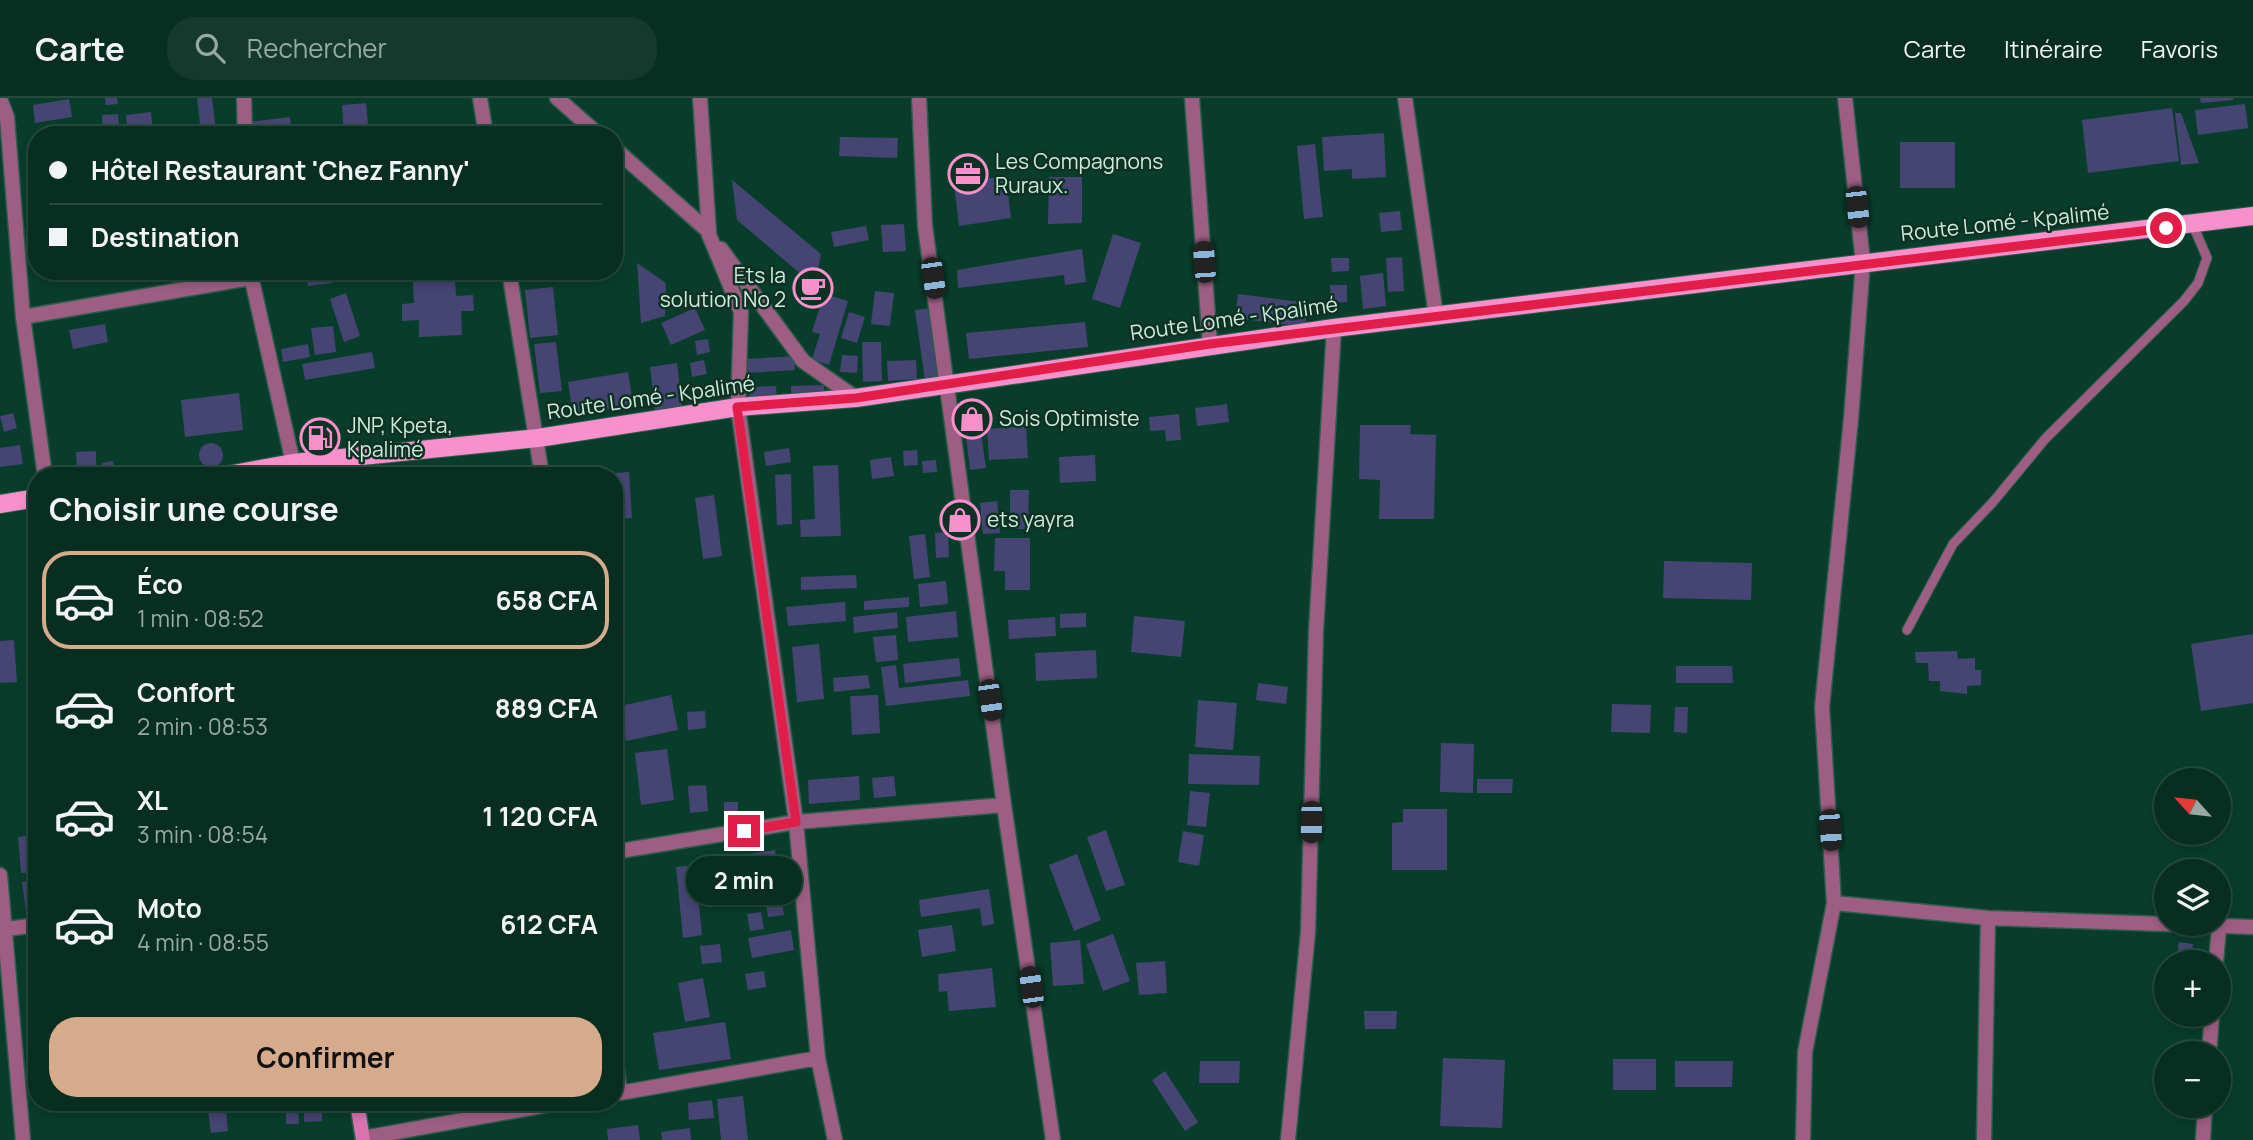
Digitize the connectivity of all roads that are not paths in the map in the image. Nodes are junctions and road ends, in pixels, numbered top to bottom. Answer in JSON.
{"nodes":[{"id":1,"x":244,"y":98,"type":"edge"},
{"id":2,"x":480,"y":98,"type":"edge"},
{"id":3,"x":557,"y":98,"type":"edge"},
{"id":4,"x":700,"y":98,"type":"edge"},
{"id":5,"x":919,"y":98,"type":"edge"},
{"id":6,"x":1192,"y":98,"type":"edge"},
{"id":7,"x":1405,"y":98,"type":"edge"},
{"id":8,"x":1845,"y":98,"type":"edge"},
{"id":9,"x":0,"y":99,"type":"edge"},
{"id":10,"x":245,"y":126,"type":"edge"},
{"id":11,"x":485,"y":126,"type":"edge"},
{"id":12,"x":589,"y":126,"type":"edge"},
{"id":13,"x":623,"y":156,"type":"edge"},
{"id":14,"x":2253,"y":216,"type":"edge"},
{"id":15,"x":2193,"y":225,"type":"junction"},
{"id":16,"x":707,"y":230,"type":"junction"},
{"id":17,"x":1863,"y":262,"type":"junction"},
{"id":18,"x":223,"y":280,"type":"edge"},
{"id":19,"x":251,"y":280,"type":"edge"},
{"id":20,"x":511,"y":280,"type":"edge"},
{"id":21,"x":1436,"y":316,"type":"junction"},
{"id":22,"x":23,"y":317,"type":"junction"},
{"id":23,"x":1334,"y":328,"type":"junction"},
{"id":24,"x":1210,"y":344,"type":"junction"},
{"id":25,"x":947,"y":384,"type":"junction"},
{"id":26,"x":856,"y":398,"type":"junction"},
{"id":27,"x":737,"y":407,"type":"junction"},
{"id":28,"x":538,"y":438,"type":"junction"},
{"id":29,"x":293,"y":463,"type":"junction"},
{"id":30,"x":44,"y":467,"type":"edge"},
{"id":31,"x":278,"y":467,"type":"edge"},
{"id":32,"x":541,"y":467,"type":"edge"},
{"id":33,"x":28,"y":499,"type":"edge"},
{"id":34,"x":0,"y":504,"type":"edge"},
{"id":35,"x":1907,"y":630,"type":"dead end"},
{"id":36,"x":1004,"y":806,"type":"junction"},
{"id":37,"x":796,"y":822,"type":"junction"},
{"id":38,"x":623,"y":851,"type":"edge"},
{"id":39,"x":0,"y":875,"type":"edge"},
{"id":40,"x":1834,"y":903,"type":"junction"},
{"id":41,"x":1988,"y":918,"type":"junction"},
{"id":42,"x":2154,"y":924,"type":"edge"},
{"id":43,"x":28,"y":926,"type":"edge"},
{"id":44,"x":2231,"y":927,"type":"edge"},
{"id":45,"x":2253,"y":927,"type":"edge"},
{"id":46,"x":7,"y":929,"type":"junction"},
{"id":47,"x":818,"y":1058,"type":"junction"},
{"id":48,"x":623,"y":1092,"type":"edge"},
{"id":49,"x":358,"y":1111,"type":"edge"},
{"id":50,"x":515,"y":1111,"type":"edge"},
{"id":51,"x":2204,"y":1118,"type":"edge"},
{"id":52,"x":363,"y":1139,"type":"edge"},
{"id":53,"x":23,"y":1140,"type":"edge"},
{"id":54,"x":835,"y":1140,"type":"edge"},
{"id":55,"x":1053,"y":1140,"type":"edge"},
{"id":56,"x":1288,"y":1140,"type":"edge"},
{"id":57,"x":1803,"y":1140,"type":"edge"},
{"id":58,"x":1984,"y":1140,"type":"edge"},
{"id":59,"x":2203,"y":1140,"type":"edge"}],
"edges":[{"from":1,"to":10,"type":"street"},
{"from":2,"to":11,"type":"street"},
{"from":3,"to":12,"type":"street"},
{"from":4,"to":16,"type":"street"},
{"from":5,"to":25,"type":"street"},
{"from":6,"to":24,"type":"street"},
{"from":7,"to":21,"type":"street"},
{"from":8,"to":17,"type":"street"},
{"from":9,"to":22,"type":"street"},
{"from":13,"to":16,"type":"street"},
{"from":14,"to":15,"type":"main road","name":"Route Lomé - Kpalimé"},
{"from":15,"to":17,"type":"main road","name":"Route Lomé - Kpalimé"},
{"from":15,"to":35,"type":"lane"},
{"from":16,"to":26,"type":"street"},
{"from":16,"to":27,"type":"street"},
{"from":17,"to":21,"type":"main road","name":"Route Lomé - Kpalimé"},
{"from":17,"to":40,"type":"street"},
{"from":18,"to":22,"type":"street"},
{"from":19,"to":29,"type":"street"},
{"from":20,"to":28,"type":"street"},
{"from":21,"to":23,"type":"main road","name":"Route Lomé - Kpalimé"},
{"from":22,"to":30,"type":"street"},
{"from":23,"to":24,"type":"main road","name":"Route Lomé - Kpalimé"},
{"from":23,"to":56,"type":"street"},
{"from":24,"to":25,"type":"main road","name":"Route Lomé - Kpalimé"},
{"from":25,"to":26,"type":"main road","name":"Route Lomé - Kpalimé"},
{"from":25,"to":36,"type":"street"},
{"from":26,"to":27,"type":"main road","name":"Route Lomé - Kpalimé"},
{"from":27,"to":28,"type":"main road","name":"Route Lomé - Kpalimé"},
{"from":27,"to":37,"type":"street"},
{"from":28,"to":29,"type":"main road","name":"Route Lomé - Kpalimé"},
{"from":28,"to":32,"type":"street"},
{"from":29,"to":31,"type":"main road","name":"Route Lomé - Kpalimé"},
{"from":33,"to":34,"type":"main road"},
{"from":36,"to":37,"type":"street"},
{"from":36,"to":55,"type":"street"},
{"from":37,"to":38,"type":"street"},
{"from":37,"to":47,"type":"street"},
{"from":39,"to":46,"type":"street"},
{"from":40,"to":41,"type":"street"},
{"from":40,"to":57,"type":"street"},
{"from":41,"to":42,"type":"street"},
{"from":41,"to":58,"type":"street"},
{"from":43,"to":46,"type":"street"},
{"from":44,"to":45,"type":"street"},
{"from":46,"to":53,"type":"street"},
{"from":47,"to":48,"type":"street"},
{"from":47,"to":54,"type":"street"},
{"from":49,"to":52,"type":"street"},
{"from":50,"to":52,"type":"street"},
{"from":51,"to":59,"type":"street"}]}
